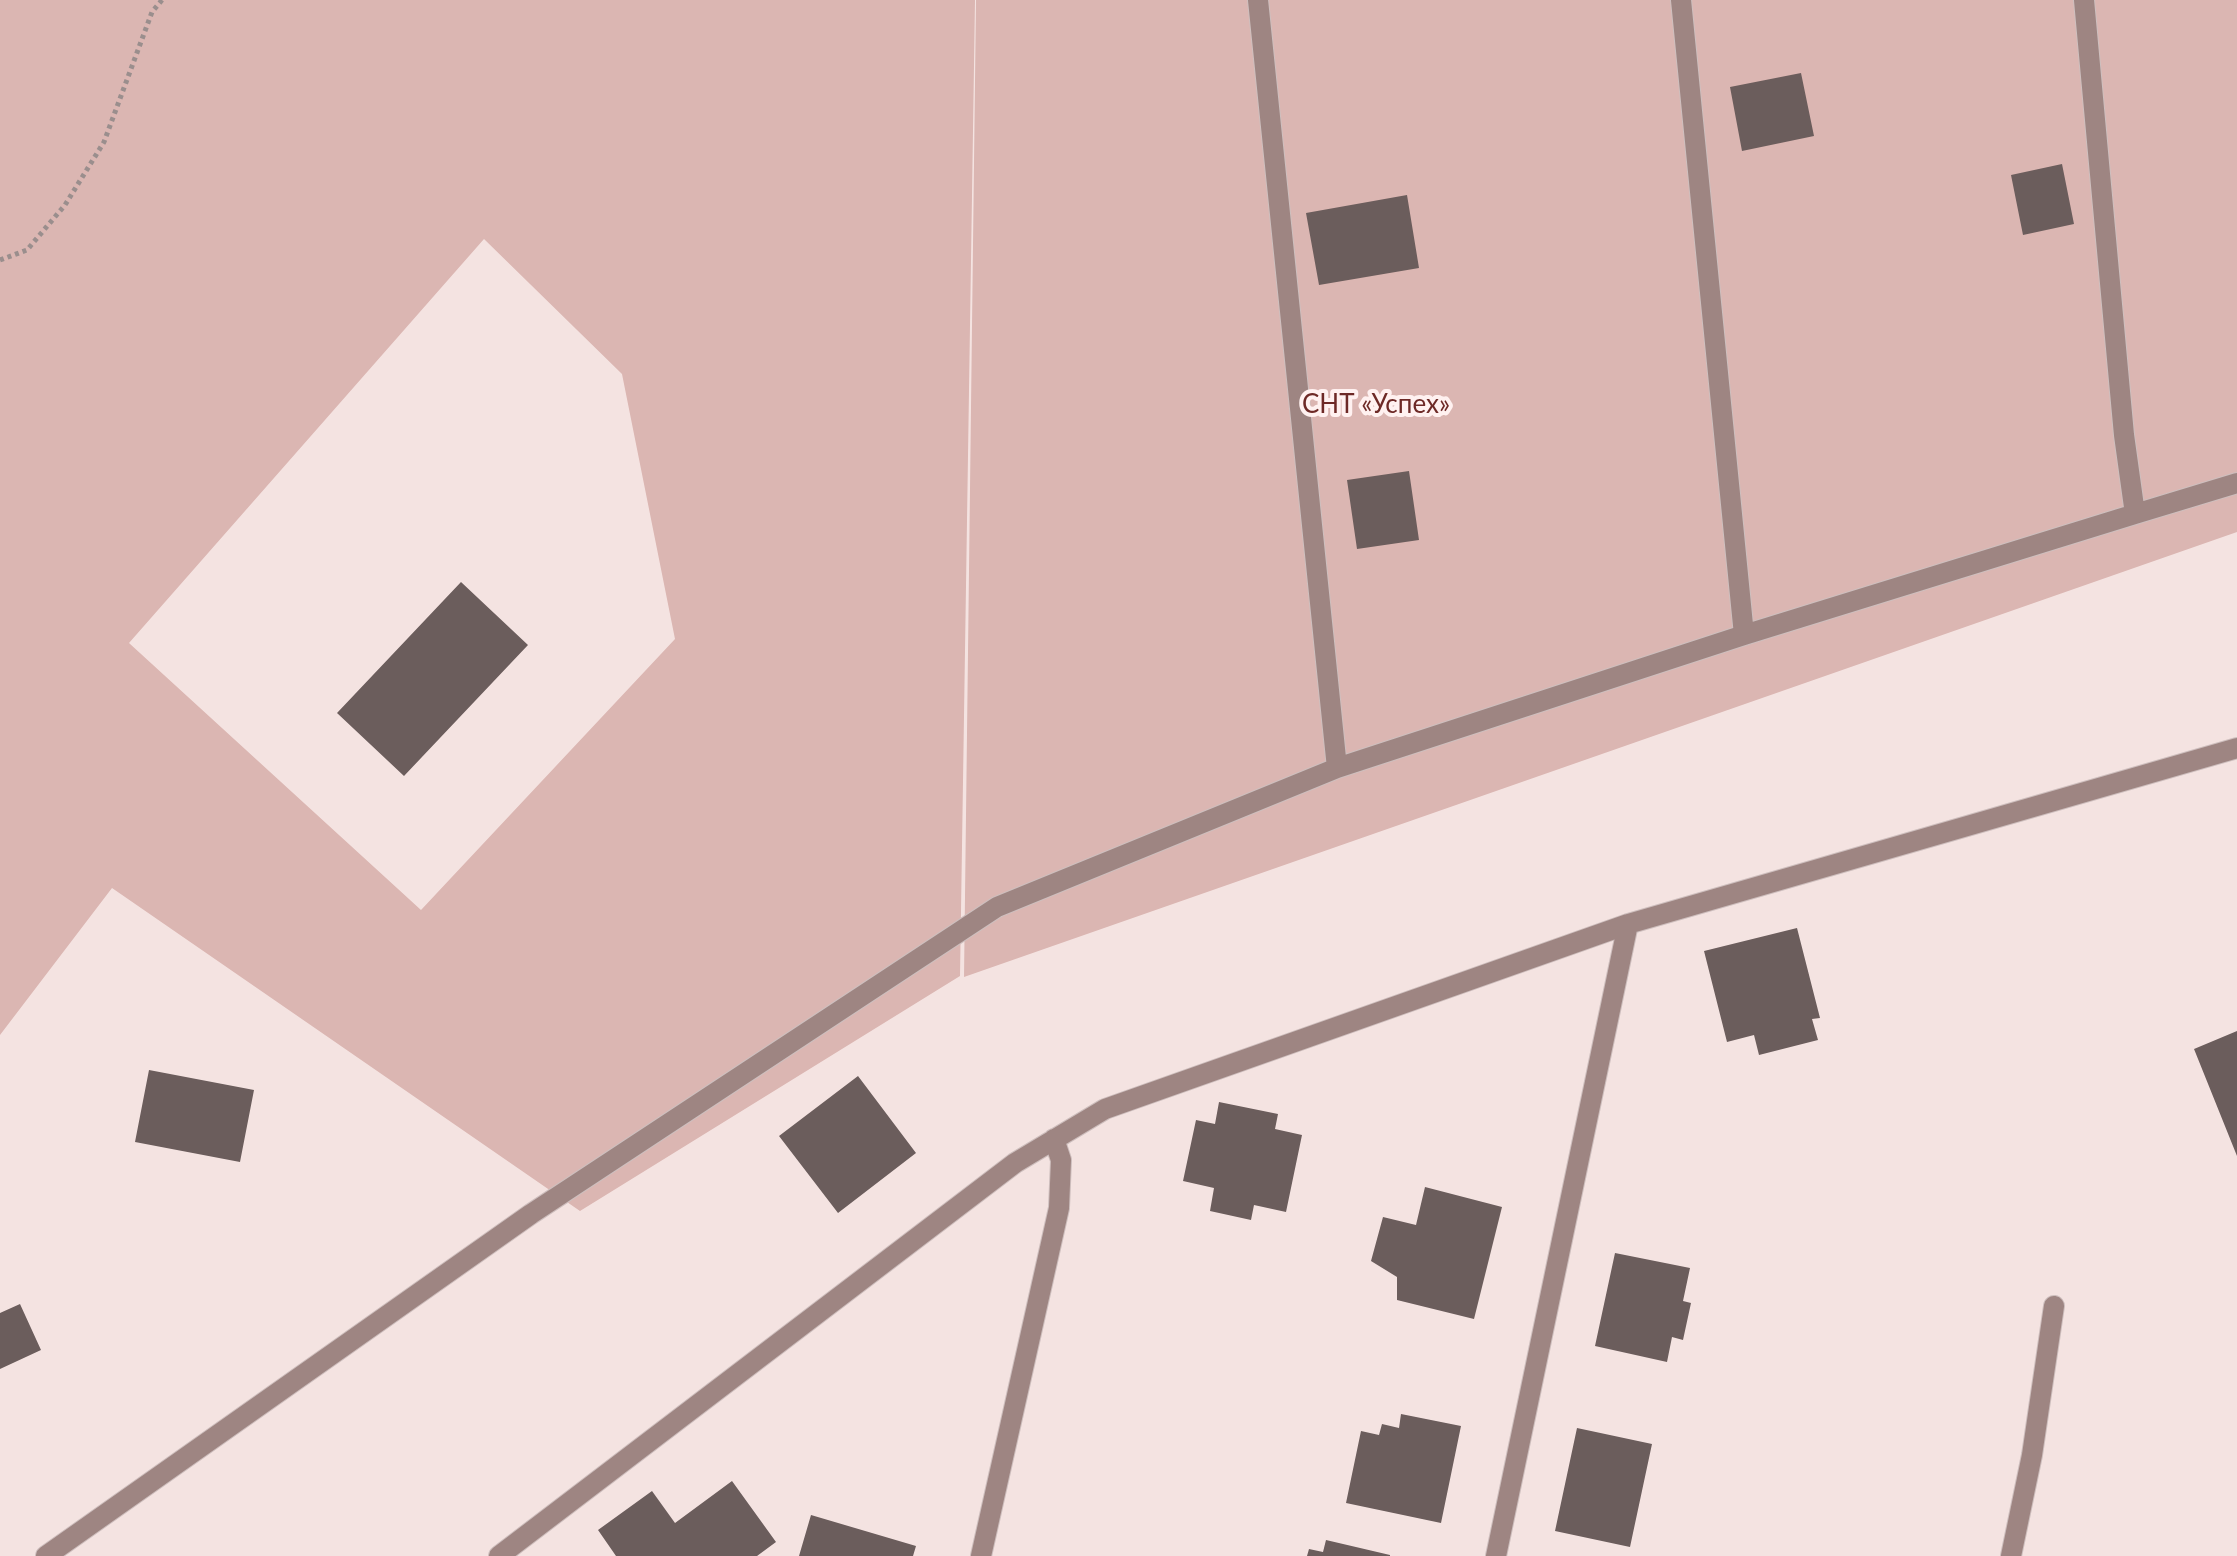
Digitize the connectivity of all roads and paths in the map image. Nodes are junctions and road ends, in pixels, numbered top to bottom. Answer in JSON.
{"nodes":[{"id":1,"x":162,"y":0,"type":"edge"},
{"id":2,"x":1258,"y":0,"type":"edge"},
{"id":3,"x":1681,"y":0,"type":"edge"},
{"id":4,"x":2084,"y":0,"type":"edge"},
{"id":5,"x":0,"y":260,"type":"edge"},
{"id":6,"x":2237,"y":483,"type":"edge"},
{"id":7,"x":2135,"y":514,"type":"junction"},
{"id":8,"x":1744,"y":635,"type":"junction"},
{"id":9,"x":2237,"y":748,"type":"edge"},
{"id":10,"x":1337,"y":768,"type":"junction"},
{"id":11,"x":1628,"y":924,"type":"junction"},
{"id":12,"x":1054,"y":1139,"type":"junction"},
{"id":13,"x":2054,"y":1306,"type":"dead end"},
{"id":14,"x":46,"y":1556,"type":"edge"},
{"id":15,"x":499,"y":1556,"type":"edge"},
{"id":16,"x":981,"y":1556,"type":"edge"},
{"id":17,"x":1496,"y":1556,"type":"edge"},
{"id":18,"x":2011,"y":1556,"type":"edge"}],
"edges":[{"from":1,"to":5,"type":"path"},
{"from":2,"to":10,"type":"street"},
{"from":3,"to":8,"type":"street"},
{"from":4,"to":7,"type":"street"},
{"from":6,"to":7,"type":"street"},
{"from":7,"to":8,"type":"street"},
{"from":8,"to":10,"type":"street"},
{"from":9,"to":11,"type":"street"},
{"from":10,"to":14,"type":"street"},
{"from":11,"to":12,"type":"street"},
{"from":11,"to":17,"type":"street"},
{"from":12,"to":15,"type":"street"},
{"from":12,"to":16,"type":"street"},
{"from":13,"to":18,"type":"street"}]}
